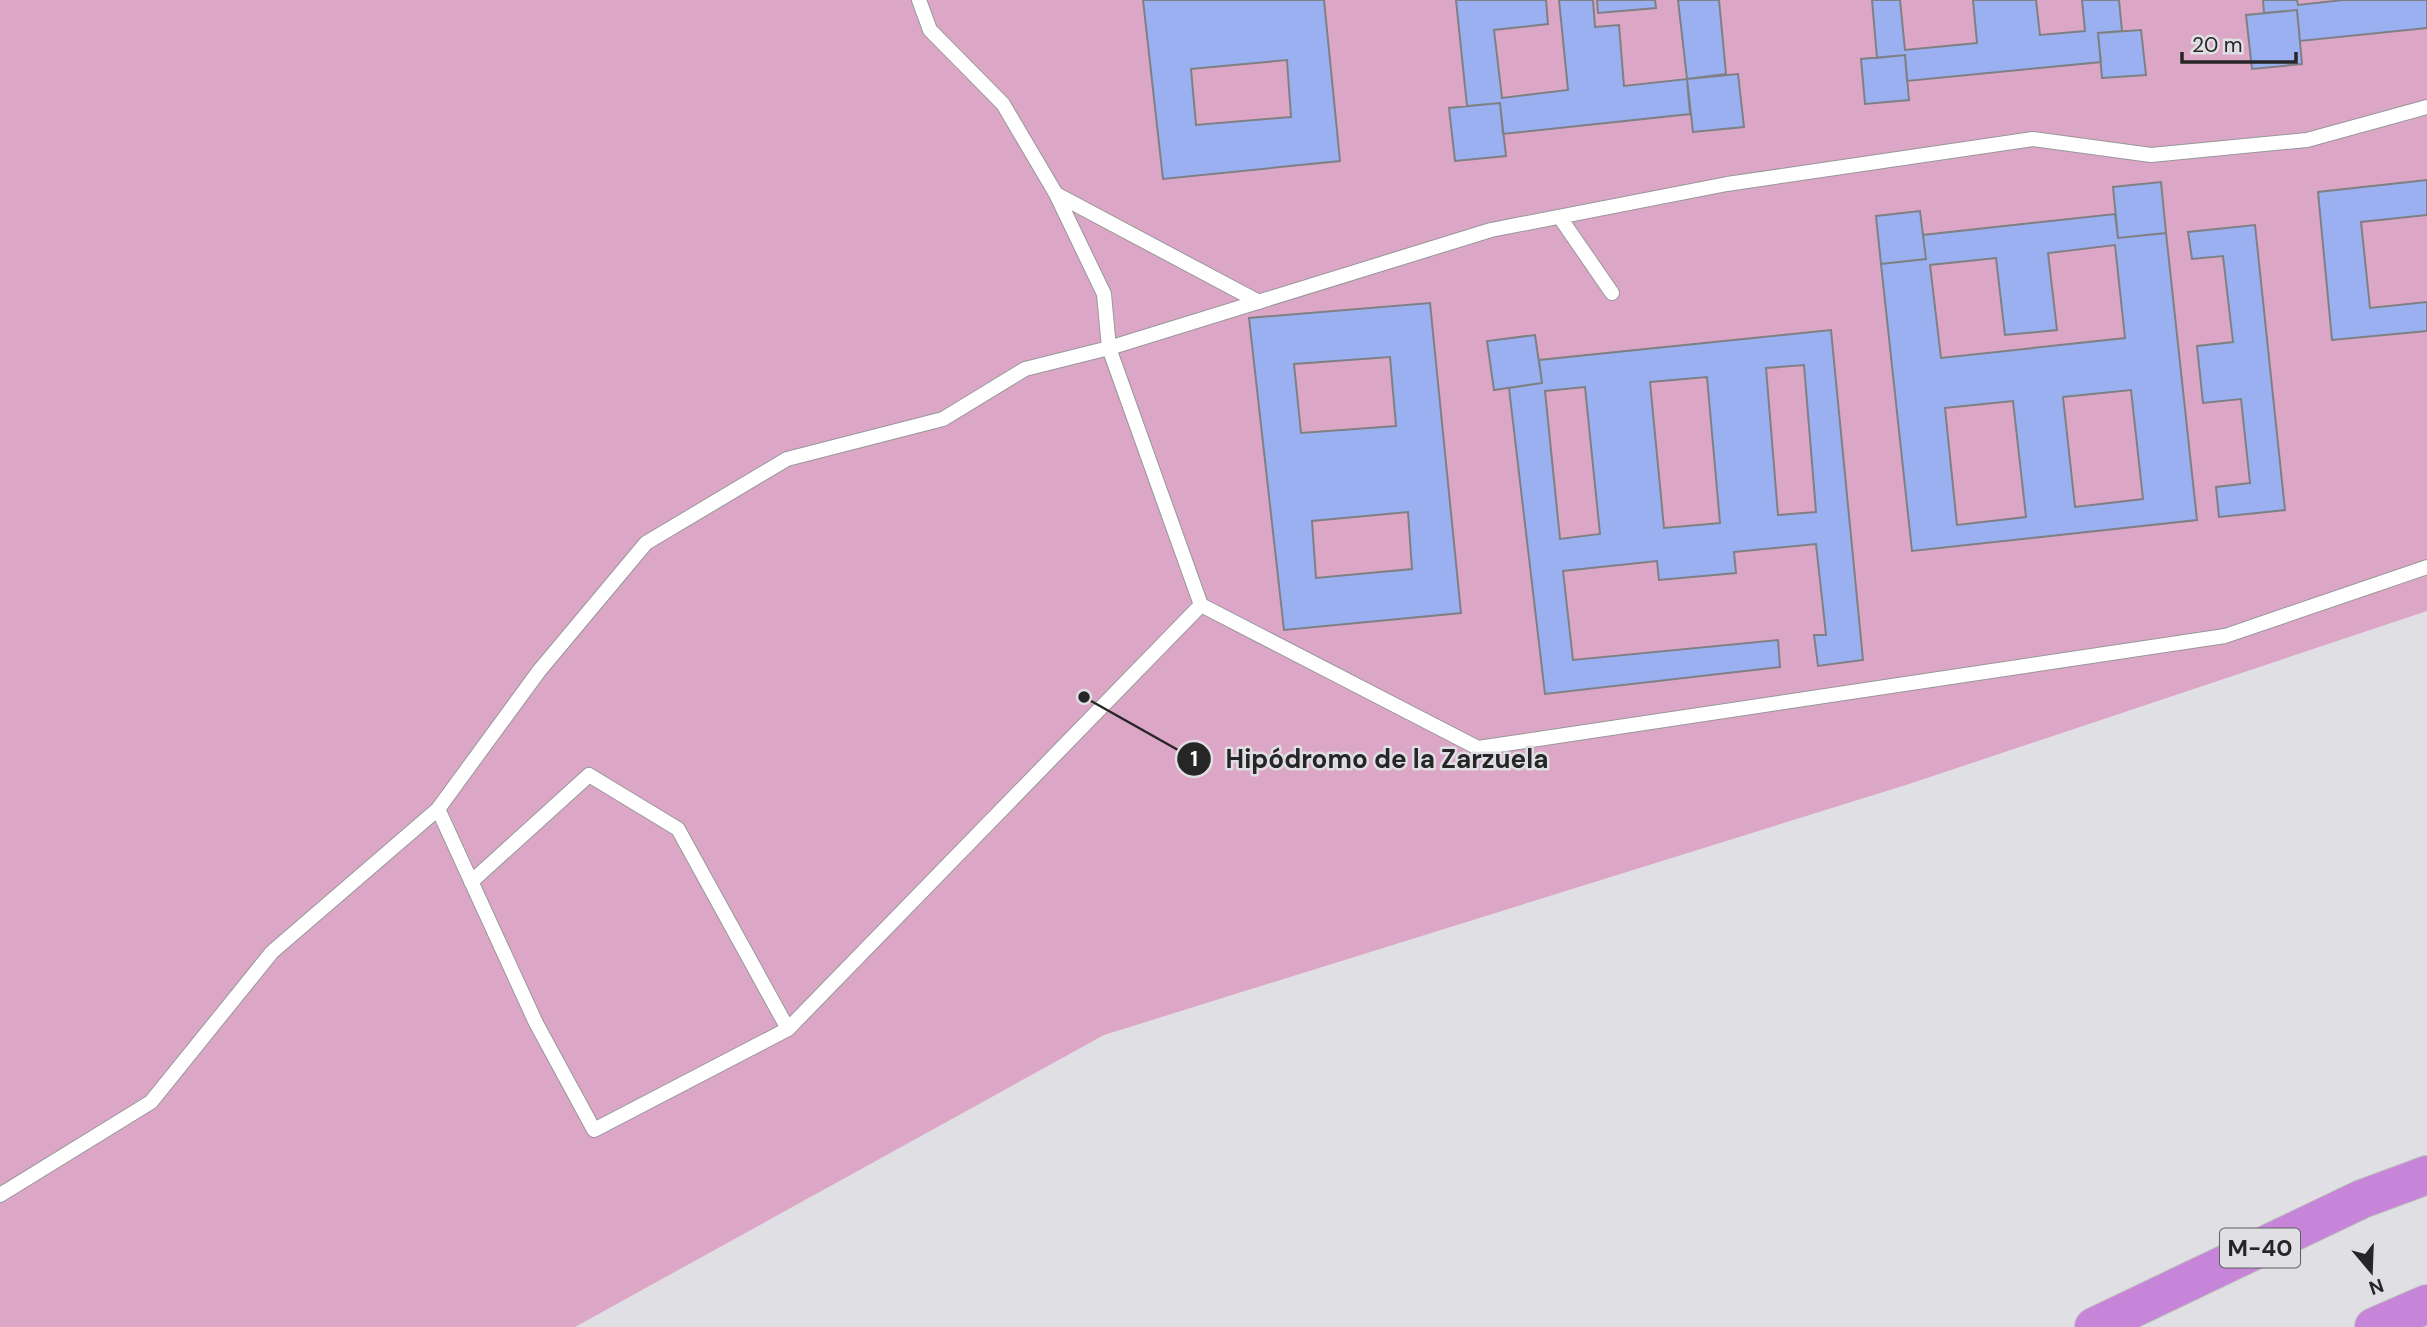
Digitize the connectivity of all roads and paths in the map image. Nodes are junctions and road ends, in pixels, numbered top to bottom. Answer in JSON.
{"nodes":[{"id":1,"x":919,"y":0,"type":"edge"},
{"id":2,"x":2427,"y":107,"type":"edge"},
{"id":3,"x":1056,"y":194,"type":"junction"},
{"id":4,"x":1561,"y":219,"type":"junction"},
{"id":5,"x":1612,"y":293,"type":"dead end"},
{"id":6,"x":1259,"y":302,"type":"junction"},
{"id":7,"x":1110,"y":348,"type":"junction"},
{"id":8,"x":2427,"y":568,"type":"edge"},
{"id":9,"x":1201,"y":605,"type":"junction"},
{"id":10,"x":438,"y":809,"type":"junction"},
{"id":11,"x":471,"y":882,"type":"junction"},
{"id":12,"x":788,"y":1029,"type":"junction"},
{"id":13,"x":2427,"y":1175,"type":"edge"},
{"id":14,"x":0,"y":1195,"type":"edge"},
{"id":15,"x":2427,"y":1304,"type":"edge"},
{"id":16,"x":2094,"y":1327,"type":"edge"},
{"id":17,"x":2374,"y":1327,"type":"edge"}],
"edges":[{"from":1,"to":3,"type":"lane"},
{"from":2,"to":4,"type":"lane"},
{"from":3,"to":6,"type":"lane"},
{"from":3,"to":7,"type":"lane"},
{"from":4,"to":5,"type":"lane"},
{"from":4,"to":6,"type":"lane"},
{"from":6,"to":7,"type":"lane"},
{"from":7,"to":9,"type":"lane"},
{"from":7,"to":10,"type":"lane"},
{"from":8,"to":9,"type":"lane"},
{"from":9,"to":12,"type":"lane"},
{"from":10,"to":11,"type":"lane"},
{"from":10,"to":14,"type":"lane"},
{"from":11,"to":12,"type":"lane"},
{"from":11,"to":12,"type":"lane"},
{"from":13,"to":16,"type":"highway","number":"M-40"},
{"from":15,"to":17,"type":"highway"}]}
